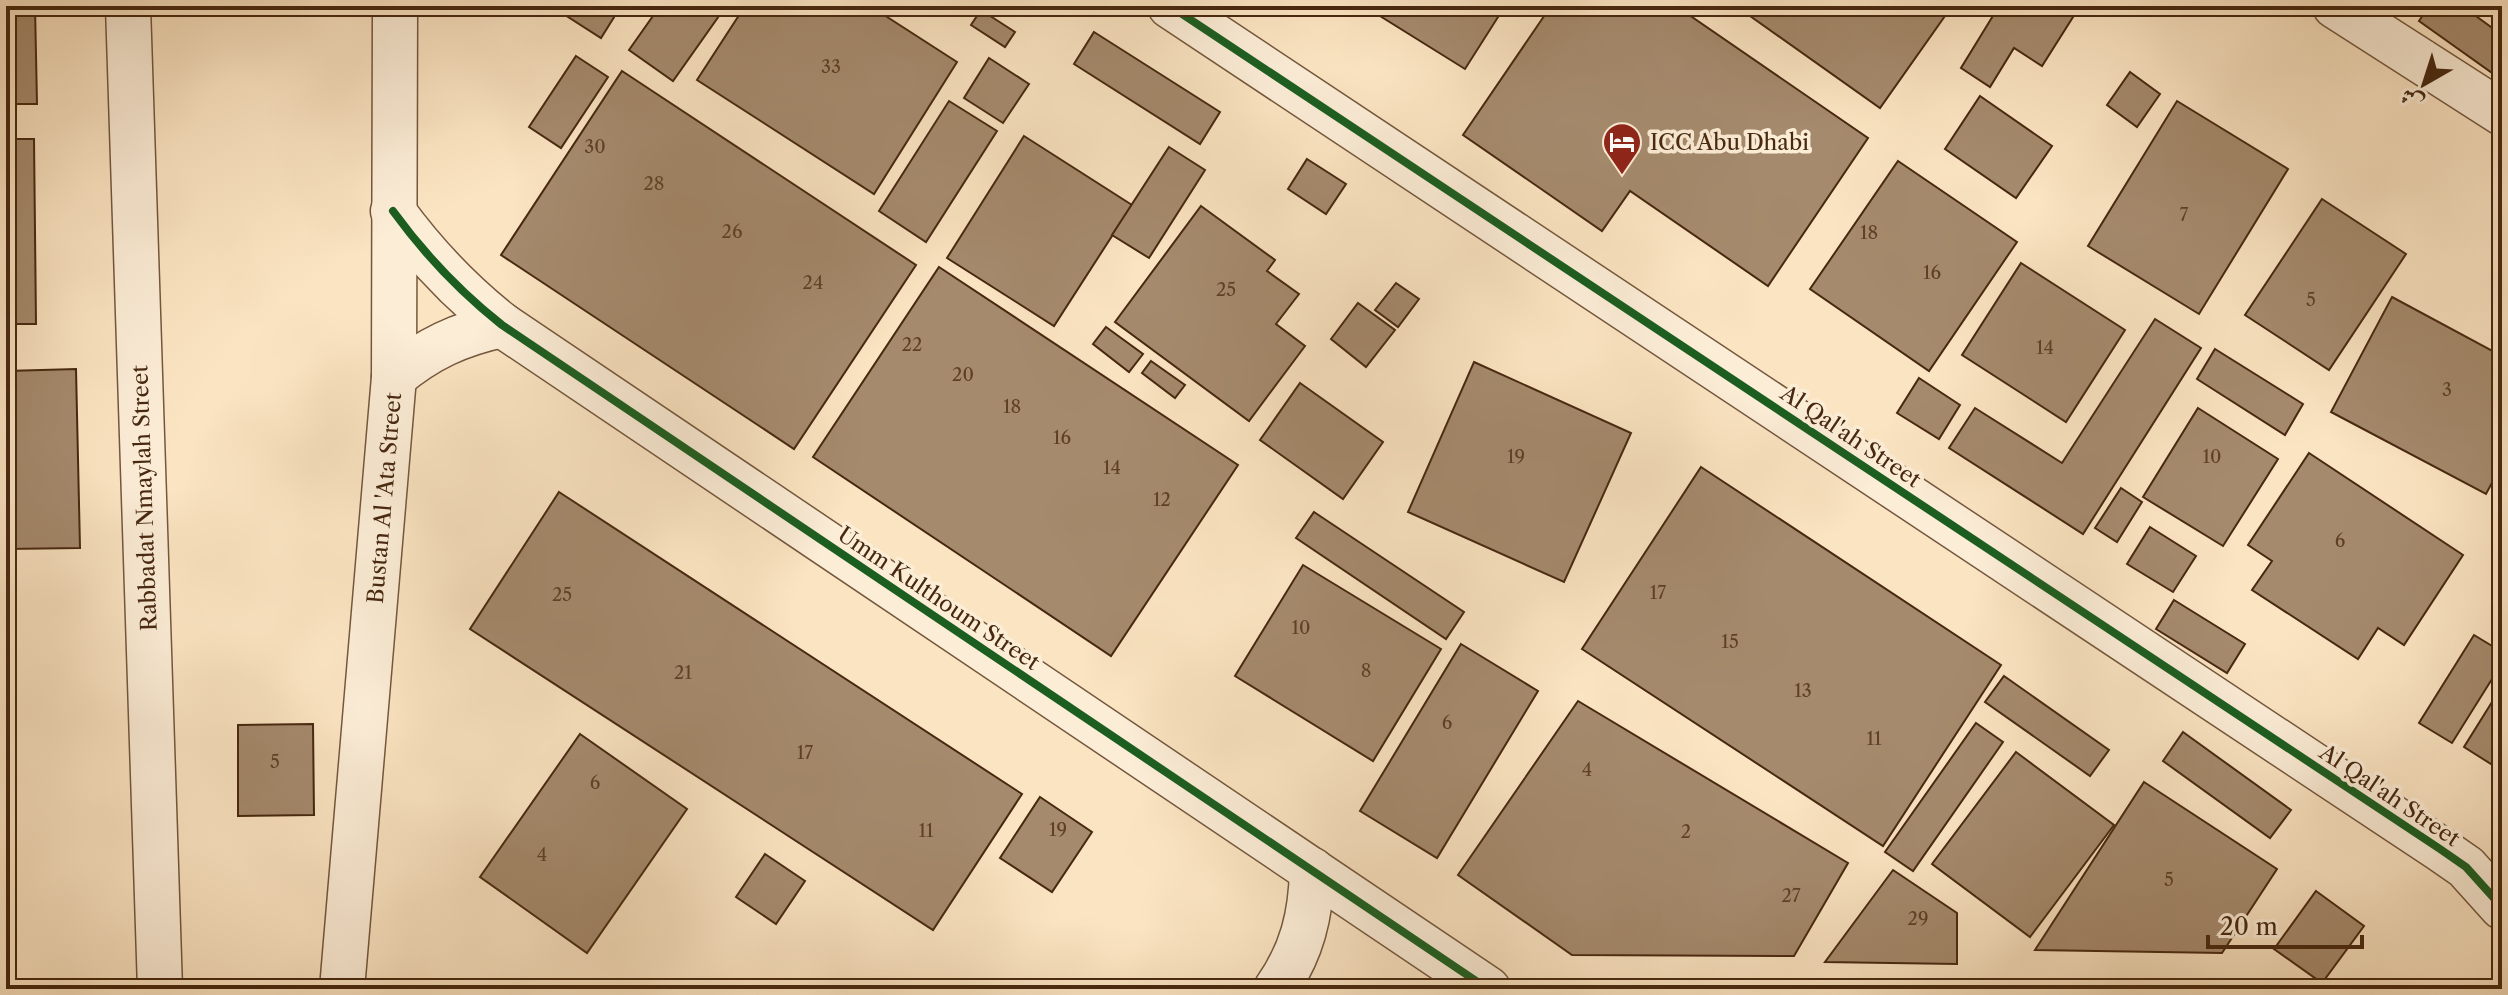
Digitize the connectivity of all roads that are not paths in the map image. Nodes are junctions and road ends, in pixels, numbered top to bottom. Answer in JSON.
{"nodes":[{"id":1,"x":128,"y":6,"type":"edge"},
{"id":2,"x":395,"y":6,"type":"edge"},
{"id":3,"x":1170,"y":6,"type":"edge"},
{"id":4,"x":2335,"y":6,"type":"edge"},
{"id":5,"x":2502,"y":113,"type":"edge"},
{"id":6,"x":393,"y":211,"type":"junction"},
{"id":7,"x":502,"y":325,"type":"junction"},
{"id":8,"x":394,"y":377,"type":"junction"},
{"id":9,"x":1312,"y":870,"type":"junction"},
{"id":10,"x":2502,"y":907,"type":"edge"},
{"id":11,"x":160,"y":989,"type":"edge"},
{"id":12,"x":342,"y":989,"type":"edge"},
{"id":13,"x":1276,"y":989,"type":"edge"},
{"id":14,"x":1488,"y":989,"type":"edge"}],
"edges":[{"from":1,"to":11,"type":"street","name":"Rabbadat Nmaylah Street"},
{"from":2,"to":6,"type":"street","name":"Bustan Al 'Ata Street"},
{"from":3,"to":10,"type":"street","name":"Al Qal'ah Street"},
{"from":4,"to":5,"type":"street"},
{"from":6,"to":7,"type":"street","name":"Umm Kulthoum Street"},
{"from":6,"to":8,"type":"street","name":"Bustan Al 'Ata Street"},
{"from":7,"to":8,"type":"street"},
{"from":7,"to":9,"type":"street","name":"Umm Kulthoum Street"},
{"from":8,"to":12,"type":"street","name":"Bustan Al 'Ata Street"},
{"from":9,"to":13,"type":"street"},
{"from":9,"to":14,"type":"street","name":"Umm Kulthoum Street"}]}
